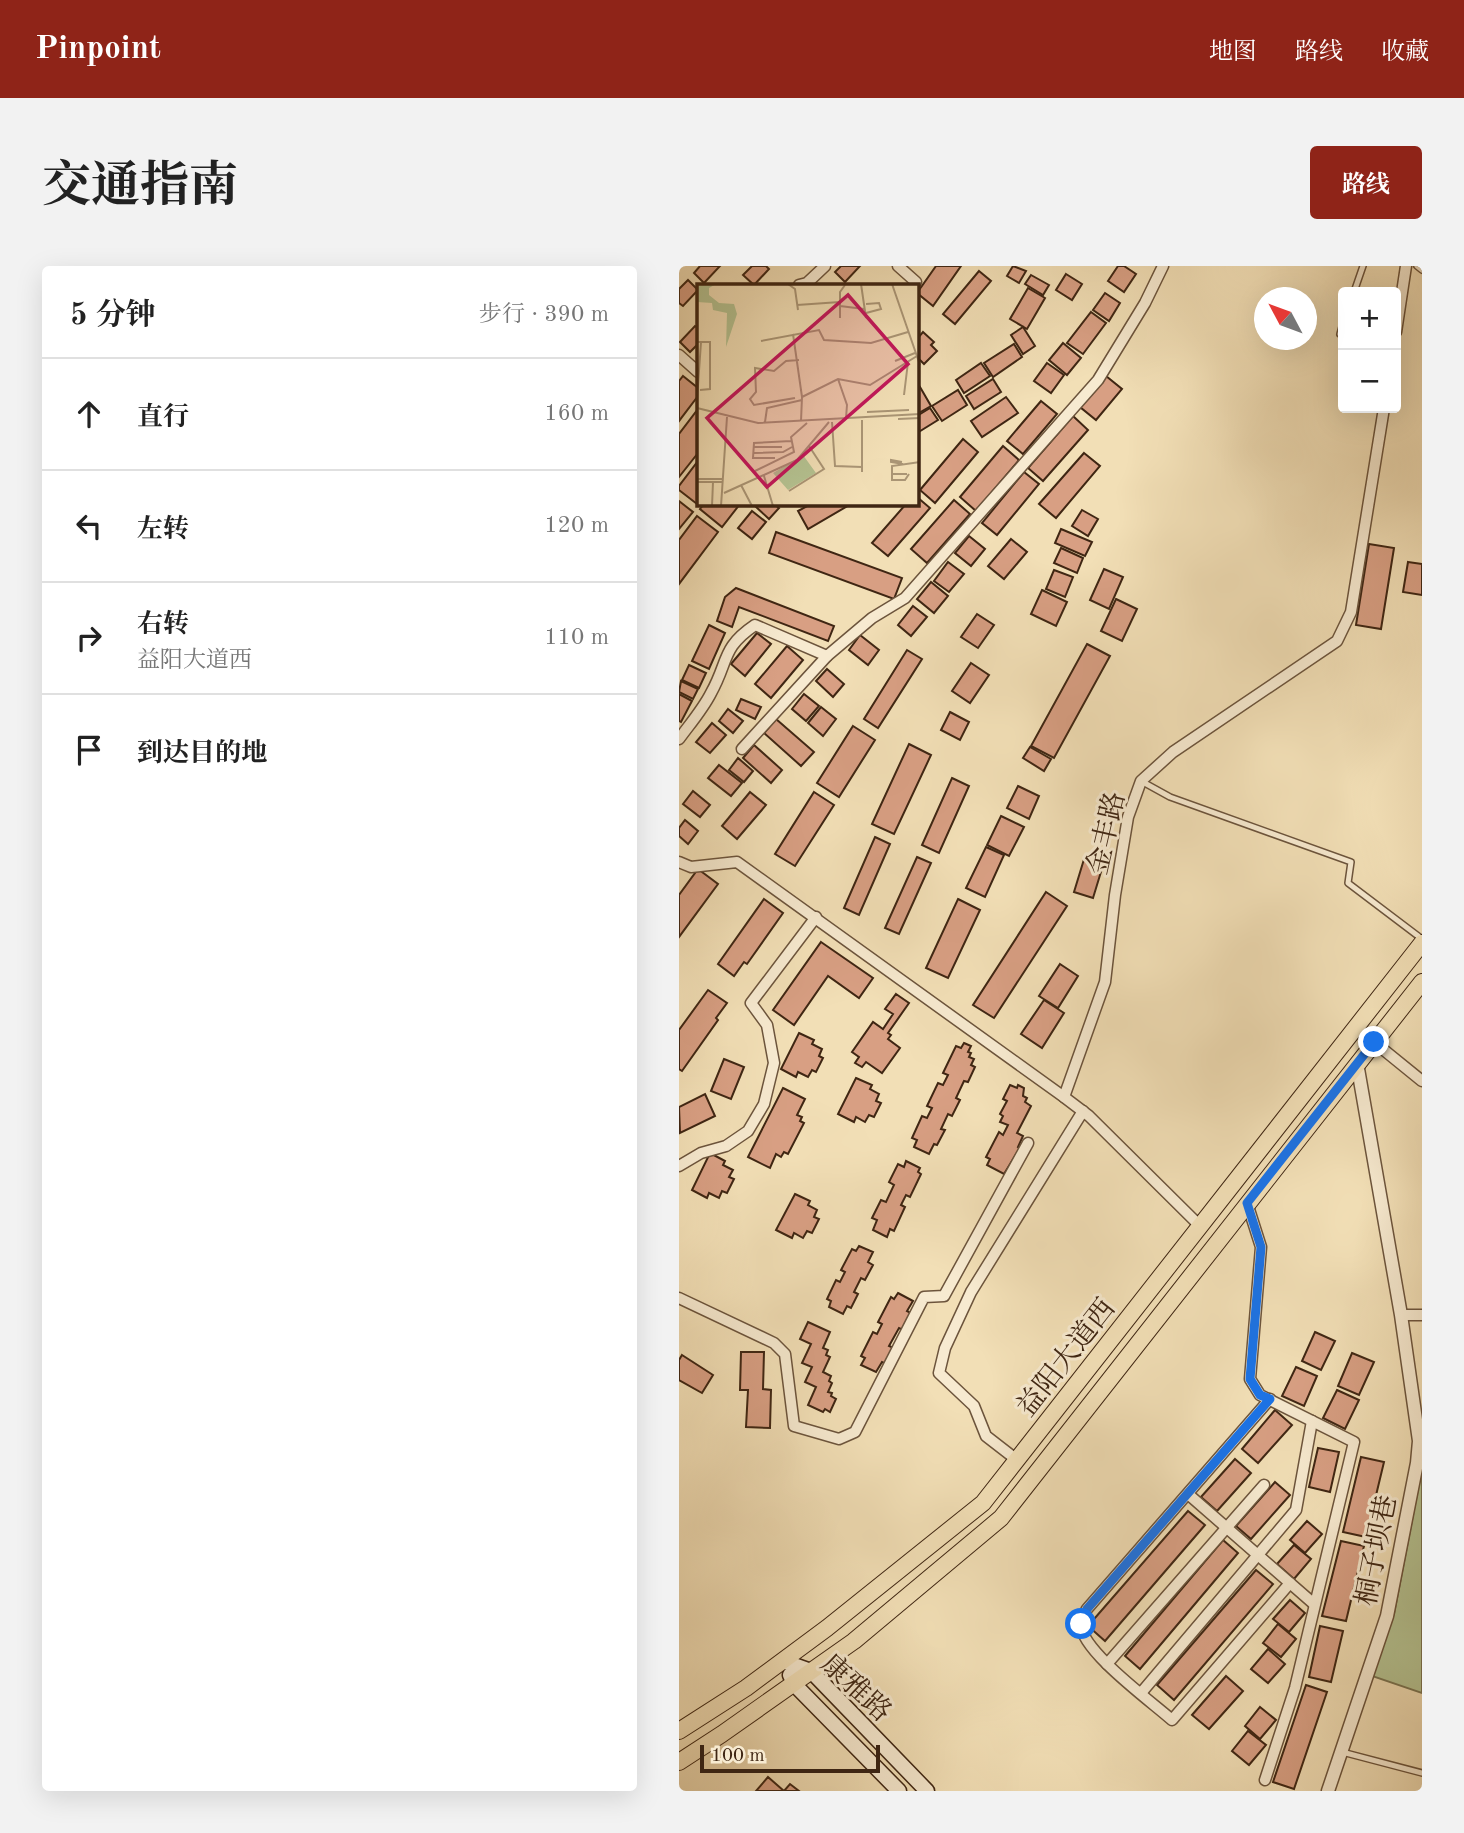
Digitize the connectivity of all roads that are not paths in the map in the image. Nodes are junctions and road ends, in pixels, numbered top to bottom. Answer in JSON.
{"nodes":[{"id":1,"x":825,"y":266,"type":"edge"},
{"id":2,"x":898,"y":266,"type":"edge"},
{"id":3,"x":1163,"y":266,"type":"edge"},
{"id":4,"x":1363,"y":266,"type":"edge"},
{"id":5,"x":1406,"y":266,"type":"edge"},
{"id":6,"x":1417,"y":266,"type":"edge"},
{"id":7,"x":1422,"y":270,"type":"edge"},
{"id":8,"x":916,"y":282,"type":"dead end"},
{"id":9,"x":803,"y":284,"type":"edge"},
{"id":10,"x":1356,"y":287,"type":"edge"},
{"id":11,"x":1401,"y":299,"type":"edge"},
{"id":12,"x":679,"y":355,"type":"edge"},
{"id":13,"x":697,"y":371,"type":"edge"},
{"id":14,"x":1383,"y":413,"type":"edge"},
{"id":15,"x":827,"y":656,"type":"junction"},
{"id":16,"x":679,"y":739,"type":"edge"},
{"id":17,"x":742,"y":749,"type":"dead end"},
{"id":18,"x":1141,"y":781,"type":"junction"},
{"id":19,"x":679,"y":862,"type":"edge"},
{"id":20,"x":815,"y":917,"type":"junction"},
{"id":21,"x":1422,"y":941,"type":"edge"},
{"id":22,"x":1422,"y":982,"type":"edge"},
{"id":23,"x":1374,"y":1042,"type":"junction"},
{"id":24,"x":1357,"y":1063,"type":"junction"},
{"id":25,"x":1422,"y":1081,"type":"edge"},
{"id":26,"x":1064,"y":1097,"type":"junction"},
{"id":27,"x":1083,"y":1111,"type":"junction"},
{"id":28,"x":1028,"y":1143,"type":"dead end"},
{"id":29,"x":679,"y":1166,"type":"edge"},
{"id":30,"x":1247,"y":1203,"type":"junction"},
{"id":31,"x":1201,"y":1226,"type":"junction"},
{"id":32,"x":679,"y":1298,"type":"edge"},
{"id":33,"x":1401,"y":1315,"type":"junction"},
{"id":34,"x":1422,"y":1315,"type":"edge"},
{"id":35,"x":1270,"y":1399,"type":"junction"},
{"id":36,"x":1312,"y":1422,"type":"junction"},
{"id":37,"x":1017,"y":1460,"type":"junction"},
{"id":38,"x":1263,"y":1485,"type":"dead end"},
{"id":39,"x":1188,"y":1494,"type":"junction"},
{"id":40,"x":1226,"y":1527,"type":"junction"},
{"id":41,"x":1258,"y":1555,"type":"junction"},
{"id":42,"x":1290,"y":1583,"type":"junction"},
{"id":43,"x":1314,"y":1604,"type":"junction"},
{"id":44,"x":783,"y":1661,"type":"junction"},
{"id":45,"x":1107,"y":1664,"type":"junction"},
{"id":46,"x":811,"y":1671,"type":"junction"},
{"id":47,"x":794,"y":1684,"type":"junction"},
{"id":48,"x":1141,"y":1693,"type":"junction"},
{"id":49,"x":679,"y":1731,"type":"edge"},
{"id":50,"x":1342,"y":1752,"type":"junction"},
{"id":51,"x":679,"y":1762,"type":"edge"},
{"id":52,"x":1422,"y":1773,"type":"edge"},
{"id":53,"x":1265,"y":1780,"type":"dead end"},
{"id":54,"x":899,"y":1791,"type":"edge"},
{"id":55,"x":927,"y":1791,"type":"edge"},
{"id":56,"x":1328,"y":1791,"type":"edge"}],
"edges":[{"from":1,"to":9,"type":"street"},
{"from":2,"to":8,"type":"street"},
{"from":3,"to":15,"type":"street"},
{"from":4,"to":10,"type":"lane"},
{"from":5,"to":11,"type":"street"},
{"from":6,"to":7,"type":"lane"},
{"from":12,"to":13,"type":"street"},
{"from":14,"to":18,"type":"street","name":"金丰路"},
{"from":15,"to":16,"type":"street"},
{"from":15,"to":17,"type":"street"},
{"from":18,"to":21,"type":"lane"},
{"from":18,"to":26,"type":"street","name":"金丰路"},
{"from":19,"to":20,"type":"street"},
{"from":20,"to":26,"type":"street"},
{"from":20,"to":29,"type":"street"},
{"from":21,"to":31,"type":"main road","name":"益阳大道西"},
{"from":22,"to":23,"type":"main road","name":"益阳大道西"},
{"from":23,"to":24,"type":"main road","name":"益阳大道西"},
{"from":23,"to":25,"type":"street"},
{"from":24,"to":30,"type":"main road","name":"益阳大道西"},
{"from":24,"to":33,"type":"street","name":"桐子坝巷"},
{"from":26,"to":27,"type":"street"},
{"from":27,"to":31,"type":"street"},
{"from":27,"to":37,"type":"street"},
{"from":28,"to":32,"type":"street"},
{"from":30,"to":35,"type":"street"},
{"from":30,"to":46,"type":"main road","name":"益阳大道西"},
{"from":31,"to":37,"type":"main road","name":"益阳大道西"},
{"from":33,"to":34,"type":"street"},
{"from":33,"to":50,"type":"street","name":"桐子坝巷"},
{"from":35,"to":36,"type":"street"},
{"from":35,"to":39,"type":"street"},
{"from":36,"to":41,"type":"street"},
{"from":36,"to":43,"type":"street"},
{"from":37,"to":44,"type":"main road","name":"益阳大道西"},
{"from":38,"to":40,"type":"street"},
{"from":39,"to":40,"type":"street"},
{"from":39,"to":45,"type":"street"},
{"from":40,"to":41,"type":"street"},
{"from":40,"to":45,"type":"street"},
{"from":41,"to":42,"type":"street"},
{"from":41,"to":48,"type":"street"},
{"from":42,"to":43,"type":"street"},
{"from":42,"to":48,"type":"street"},
{"from":43,"to":53,"type":"street"},
{"from":44,"to":46,"type":"main road","name":"康雅路"},
{"from":44,"to":47,"type":"main road","name":"康雅路"},
{"from":44,"to":49,"type":"main road","name":"益阳大道西"},
{"from":45,"to":48,"type":"street"},
{"from":46,"to":47,"type":"main road","name":"益阳大道西"},
{"from":46,"to":55,"type":"main road","name":"康雅路"},
{"from":47,"to":51,"type":"main road","name":"益阳大道西"},
{"from":47,"to":54,"type":"main road","name":"康雅路"},
{"from":50,"to":52,"type":"lane"},
{"from":50,"to":56,"type":"street","name":"桐子坝巷"}]}
